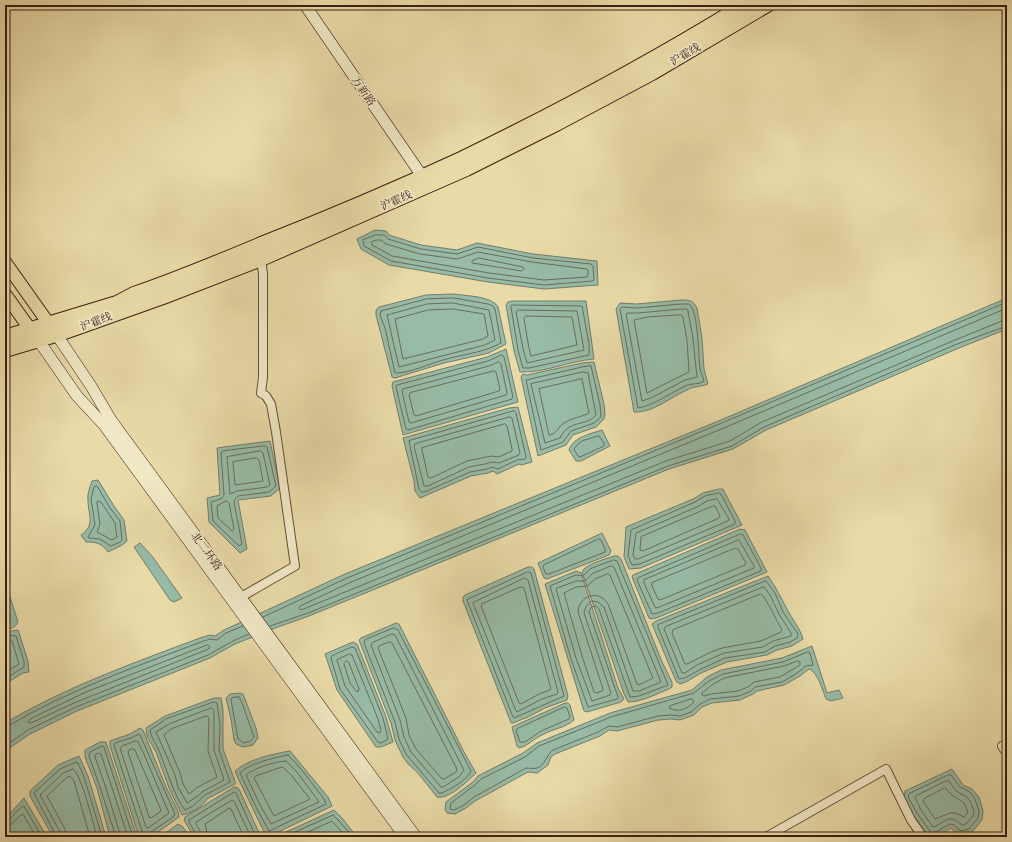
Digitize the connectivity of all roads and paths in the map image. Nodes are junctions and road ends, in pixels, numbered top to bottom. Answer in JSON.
{"nodes":[{"id":1,"x":305,"y":5,"type":"edge"},
{"id":2,"x":744,"y":5,"type":"edge"},
{"id":3,"x":767,"y":5,"type":"edge"},
{"id":4,"x":726,"y":10,"type":"edge"},
{"id":5,"x":422,"y":176,"type":"junction"},
{"id":6,"x":261,"y":259,"type":"junction"},
{"id":7,"x":5,"y":262,"type":"edge"},
{"id":8,"x":5,"y":294,"type":"edge"},
{"id":9,"x":52,"y":329,"type":"junction"},
{"id":10,"x":34,"y":335,"type":"junction"},
{"id":11,"x":5,"y":337,"type":"edge"},
{"id":12,"x":5,"y":350,"type":"edge"},
{"id":13,"x":241,"y":602,"type":"junction"},
{"id":14,"x":271,"y":646,"type":"junction"},
{"id":15,"x":405,"y":837,"type":"edge"},
{"id":16,"x":416,"y":837,"type":"edge"},
{"id":17,"x":766,"y":837,"type":"edge"},
{"id":18,"x":923,"y":837,"type":"edge"}],
"edges":[{"from":1,"to":5,"type":"main road","name":"万新路"},
{"from":2,"to":4,"type":"highway","name":"沪霍线"},
{"from":3,"to":6,"type":"highway","name":"沪霍线"},
{"from":4,"to":5,"type":"highway","name":"沪霍线"},
{"from":5,"to":9,"type":"highway","name":"沪霍线"},
{"from":6,"to":9,"type":"highway","name":"沪霍线"},
{"from":6,"to":13,"type":"street"},
{"from":7,"to":9,"type":"main road","name":"北二环路"},
{"from":8,"to":10,"type":"main road","name":"北二环路"},
{"from":9,"to":10,"type":"highway","name":"沪霍线"},
{"from":9,"to":13,"type":"main road","name":"北二环路"},
{"from":10,"to":11,"type":"highway","name":"沪霍线"},
{"from":10,"to":12,"type":"highway","name":"沪霍线"},
{"from":10,"to":13,"type":"main road","name":"北二环路"},
{"from":13,"to":14,"type":"main road","name":"北二环路"},
{"from":14,"to":15,"type":"main road","name":"北二环路"},
{"from":14,"to":16,"type":"main road","name":"北二环路"},
{"from":17,"to":18,"type":"street"}]}
